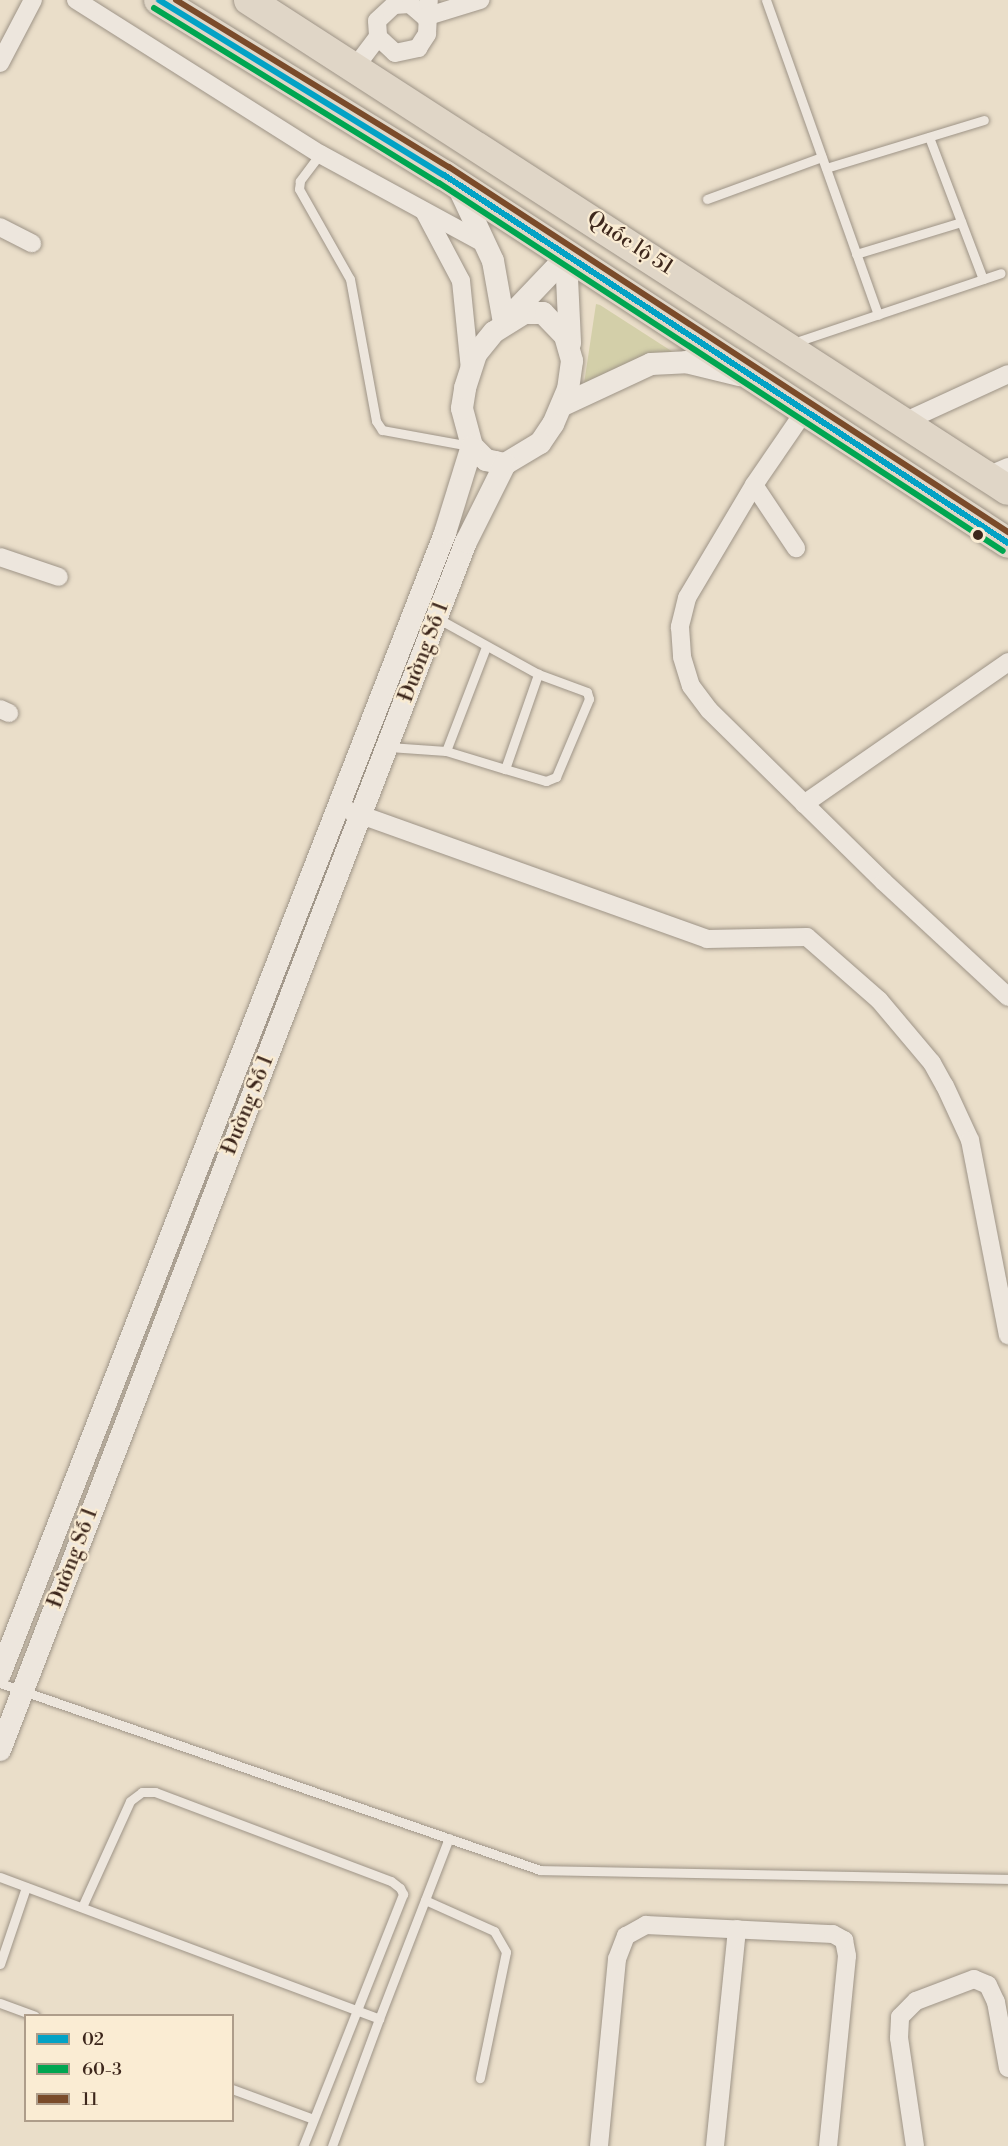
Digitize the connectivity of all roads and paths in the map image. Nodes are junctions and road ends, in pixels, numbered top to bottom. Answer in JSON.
{"nodes":[{"id":1,"x":33,"y":0,"type":"edge"},
{"id":2,"x":76,"y":0,"type":"edge"},
{"id":3,"x":159,"y":0,"type":"edge"},
{"id":4,"x":249,"y":0,"type":"edge"},
{"id":5,"x":480,"y":0,"type":"edge"},
{"id":6,"x":766,"y":0,"type":"edge"},
{"id":7,"x":427,"y":9,"type":"edge"},
{"id":8,"x":378,"y":37,"type":"junction"},
{"id":9,"x":0,"y":63,"type":"edge"},
{"id":10,"x":356,"y":66,"type":"junction"},
{"id":11,"x":984,"y":120,"type":"dead end"},
{"id":12,"x":928,"y":137,"type":"junction"},
{"id":13,"x":320,"y":154,"type":"junction"},
{"id":14,"x":822,"y":157,"type":"junction"},
{"id":15,"x":826,"y":168,"type":"junction"},
{"id":16,"x":457,"y":184,"type":"junction"},
{"id":17,"x":707,"y":199,"type":"dead end"},
{"id":18,"x":423,"y":210,"type":"junction"},
{"id":19,"x":589,"y":218,"type":"junction"},
{"id":20,"x":961,"y":222,"type":"junction"},
{"id":21,"x":0,"y":227,"type":"edge"},
{"id":22,"x":32,"y":243,"type":"dead end"},
{"id":23,"x":487,"y":245,"type":"junction"},
{"id":24,"x":856,"y":254,"type":"junction"},
{"id":25,"x":566,"y":257,"type":"junction"},
{"id":26,"x":1001,"y":273,"type":"dead end"},
{"id":27,"x":983,"y":279,"type":"junction"},
{"id":28,"x":878,"y":315,"type":"junction"},
{"id":29,"x":504,"y":322,"type":"junction"},
{"id":30,"x":788,"y":345,"type":"junction"},
{"id":31,"x":570,"y":347,"type":"junction"},
{"id":32,"x":470,"y":369,"type":"junction"},
{"id":33,"x":1008,"y":374,"type":"edge"},
{"id":34,"x":765,"y":382,"type":"junction"},
{"id":35,"x":563,"y":405,"type":"junction"},
{"id":36,"x":806,"y":409,"type":"junction"},
{"id":37,"x":906,"y":421,"type":"junction"},
{"id":38,"x":472,"y":446,"type":"junction"},
{"id":39,"x":505,"y":464,"type":"junction"},
{"id":40,"x":1001,"y":477,"type":"edge"},
{"id":41,"x":754,"y":485,"type":"junction"},
{"id":42,"x":1008,"y":543,"type":"edge"},
{"id":43,"x":796,"y":548,"type":"dead end"},
{"id":44,"x":0,"y":556,"type":"edge"},
{"id":45,"x":59,"y":577,"type":"dead end"},
{"id":46,"x":437,"y":618,"type":"junction"},
{"id":47,"x":486,"y":648,"type":"junction"},
{"id":48,"x":1008,"y":662,"type":"edge"},
{"id":49,"x":538,"y":674,"type":"junction"},
{"id":50,"x":388,"y":747,"type":"junction"},
{"id":51,"x":446,"y":751,"type":"junction"},
{"id":52,"x":505,"y":769,"type":"junction"},
{"id":53,"x":804,"y":804,"type":"junction"},
{"id":54,"x":337,"y":807,"type":"junction"},
{"id":55,"x":363,"y":815,"type":"junction"},
{"id":56,"x":1008,"y":997,"type":"edge"},
{"id":57,"x":999,"y":1245,"type":"edge"},
{"id":58,"x":1008,"y":1335,"type":"edge"},
{"id":59,"x":0,"y":1674,"type":"edge"},
{"id":60,"x":0,"y":1683,"type":"edge"},
{"id":61,"x":22,"y":1691,"type":"junction"},
{"id":62,"x":0,"y":1750,"type":"edge"},
{"id":63,"x":449,"y":1838,"type":"junction"},
{"id":64,"x":0,"y":1877,"type":"edge"},
{"id":65,"x":1008,"y":1879,"type":"edge"},
{"id":66,"x":26,"y":1887,"type":"junction"},
{"id":67,"x":425,"y":1900,"type":"junction"},
{"id":68,"x":82,"y":1907,"type":"junction"},
{"id":69,"x":737,"y":1929,"type":"junction"},
{"id":70,"x":0,"y":1964,"type":"edge"},
{"id":71,"x":0,"y":2002,"type":"edge"},
{"id":72,"x":354,"y":2010,"type":"junction"},
{"id":73,"x":30,"y":2014,"type":"edge"},
{"id":74,"x":379,"y":2019,"type":"junction"},
{"id":75,"x":1008,"y":2068,"type":"edge"},
{"id":76,"x":480,"y":2078,"type":"dead end"},
{"id":77,"x":234,"y":2090,"type":"edge"},
{"id":78,"x":313,"y":2119,"type":"junction"},
{"id":79,"x":303,"y":2146,"type":"edge"},
{"id":80,"x":332,"y":2146,"type":"edge"},
{"id":81,"x":599,"y":2146,"type":"edge"},
{"id":82,"x":715,"y":2146,"type":"edge"},
{"id":83,"x":828,"y":2146,"type":"edge"},
{"id":84,"x":915,"y":2146,"type":"edge"}],
"edges":[{"from":1,"to":9,"type":"street"},
{"from":2,"to":13,"type":"street"},
{"from":3,"to":16,"type":"highway"},
{"from":4,"to":10,"type":"highway","name":"Quốc lộ 51"},
{"from":5,"to":7,"type":"street"},
{"from":6,"to":14,"type":"lane"},
{"from":7,"to":8,"type":"street"},
{"from":7,"to":8,"type":"street"},
{"from":8,"to":10,"type":"street"},
{"from":10,"to":19,"type":"highway","name":"Quốc lộ 51"},
{"from":11,"to":12,"type":"lane"},
{"from":12,"to":15,"type":"lane"},
{"from":12,"to":20,"type":"lane"},
{"from":13,"to":18,"type":"street"},
{"from":13,"to":38,"type":"lane"},
{"from":14,"to":15,"type":"lane"},
{"from":14,"to":17,"type":"lane"},
{"from":15,"to":24,"type":"lane"},
{"from":16,"to":23,"type":"street"},
{"from":16,"to":25,"type":"highway"},
{"from":18,"to":23,"type":"street"},
{"from":18,"to":32,"type":"street"},
{"from":19,"to":25,"type":"highway"},
{"from":19,"to":30,"type":"highway","name":"Quốc lộ 51"},
{"from":20,"to":24,"type":"lane"},
{"from":20,"to":27,"type":"lane"},
{"from":21,"to":22,"type":"street"},
{"from":23,"to":29,"type":"street"},
{"from":24,"to":28,"type":"lane"},
{"from":25,"to":29,"type":"street"},
{"from":25,"to":31,"type":"street"},
{"from":25,"to":34,"type":"highway"},
{"from":26,"to":27,"type":"lane"},
{"from":27,"to":28,"type":"lane"},
{"from":28,"to":30,"type":"lane"},
{"from":29,"to":31,"type":"street"},
{"from":29,"to":32,"type":"street"},
{"from":30,"to":37,"type":"highway","name":"Quốc lộ 51"},
{"from":31,"to":35,"type":"street"},
{"from":32,"to":38,"type":"street"},
{"from":33,"to":37,"type":"street"},
{"from":34,"to":35,"type":"street"},
{"from":34,"to":36,"type":"highway"},
{"from":35,"to":39,"type":"street"},
{"from":36,"to":41,"type":"street"},
{"from":36,"to":42,"type":"highway"},
{"from":37,"to":40,"type":"highway","name":"Quốc lộ 51"},
{"from":38,"to":39,"type":"street"},
{"from":38,"to":54,"type":"street","name":"Đường Số 1"},
{"from":39,"to":46,"type":"street","name":"Đường Số 1"},
{"from":41,"to":43,"type":"street"},
{"from":41,"to":53,"type":"street"},
{"from":44,"to":45,"type":"street"},
{"from":46,"to":47,"type":"lane"},
{"from":46,"to":50,"type":"street","name":"Đường Số 1"},
{"from":47,"to":49,"type":"lane"},
{"from":47,"to":51,"type":"lane"},
{"from":48,"to":53,"type":"street"},
{"from":49,"to":52,"type":"lane"},
{"from":49,"to":52,"type":"lane"},
{"from":50,"to":51,"type":"lane"},
{"from":50,"to":55,"type":"street","name":"Đường Số 1"},
{"from":51,"to":52,"type":"lane"},
{"from":53,"to":56,"type":"street"},
{"from":54,"to":55,"type":"street"},
{"from":54,"to":59,"type":"street","name":"Đường Số 1"},
{"from":55,"to":57,"type":"street"},
{"from":55,"to":61,"type":"street","name":"Đường Số 1"},
{"from":57,"to":58,"type":"street"},
{"from":60,"to":61,"type":"lane"},
{"from":61,"to":62,"type":"street","name":"Đường Số 1"},
{"from":61,"to":63,"type":"lane"},
{"from":63,"to":65,"type":"lane"},
{"from":63,"to":67,"type":"lane"},
{"from":64,"to":66,"type":"lane"},
{"from":66,"to":68,"type":"lane"},
{"from":66,"to":70,"type":"lane"},
{"from":67,"to":74,"type":"lane"},
{"from":67,"to":76,"type":"lane"},
{"from":68,"to":72,"type":"lane"},
{"from":68,"to":72,"type":"lane"},
{"from":69,"to":81,"type":"street"},
{"from":69,"to":82,"type":"street"},
{"from":69,"to":83,"type":"street"},
{"from":71,"to":73,"type":"lane"},
{"from":72,"to":74,"type":"lane"},
{"from":72,"to":78,"type":"lane"},
{"from":74,"to":80,"type":"lane"},
{"from":75,"to":84,"type":"street"},
{"from":77,"to":78,"type":"lane"},
{"from":78,"to":79,"type":"lane"}]}
